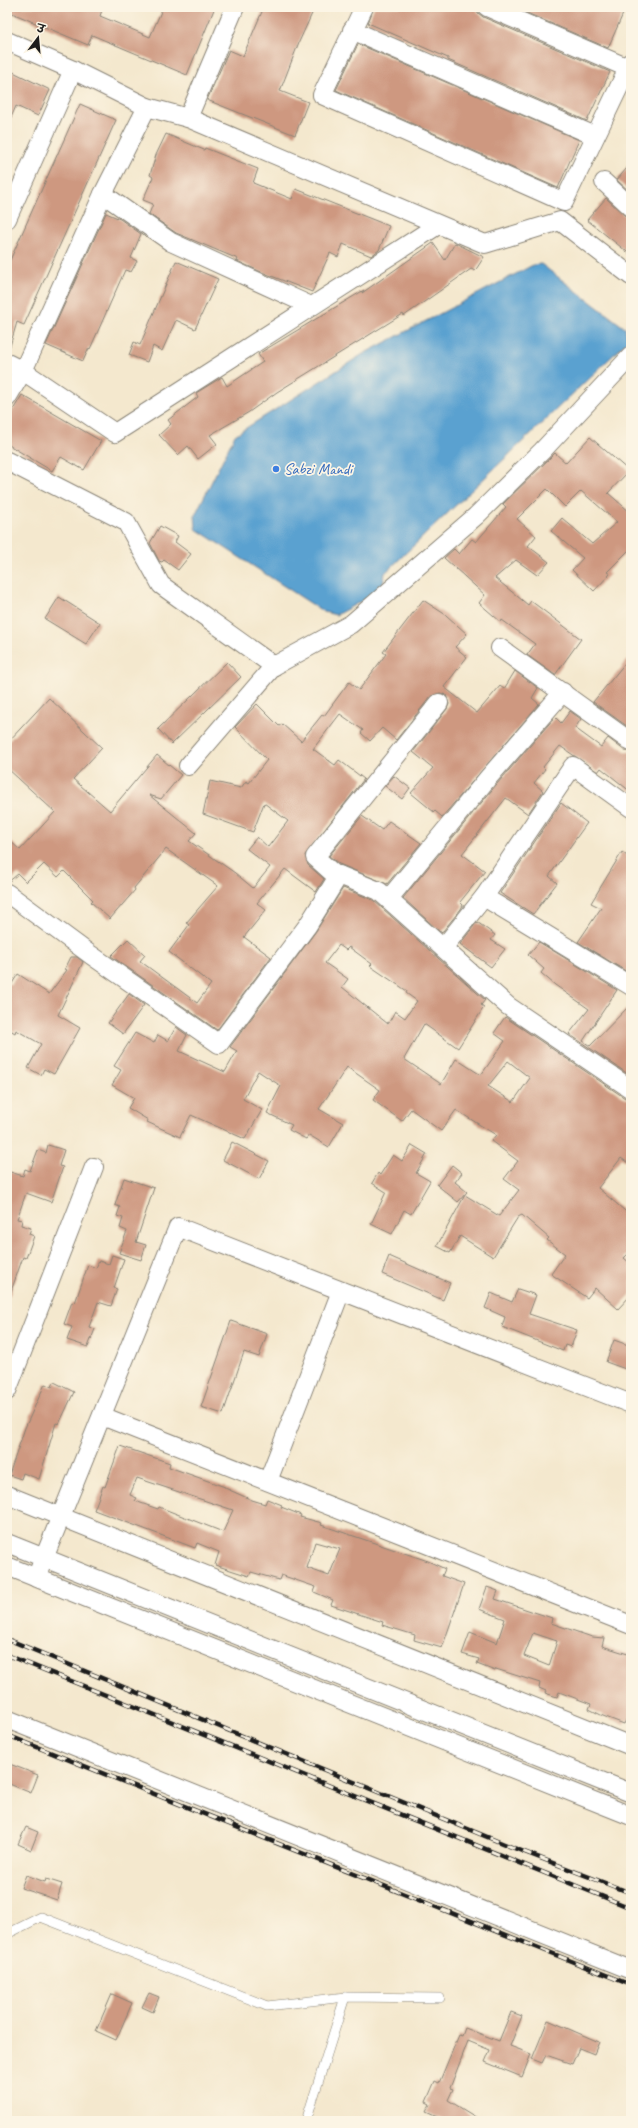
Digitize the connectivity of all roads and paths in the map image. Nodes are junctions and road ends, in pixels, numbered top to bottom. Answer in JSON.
{"nodes":[{"id":1,"x":236,"y":7,"type":"edge"},
{"id":2,"x":364,"y":7,"type":"edge"},
{"id":3,"x":487,"y":7,"type":"edge"},
{"id":4,"x":352,"y":30,"type":"junction"},
{"id":5,"x":7,"y":41,"type":"edge"},
{"id":6,"x":630,"y":65,"type":"edge"},
{"id":7,"x":73,"y":70,"type":"junction"},
{"id":8,"x":147,"y":107,"type":"junction"},
{"id":9,"x":188,"y":118,"type":"junction"},
{"id":10,"x":595,"y":136,"type":"junction"},
{"id":11,"x":604,"y":182,"type":"dead end"},
{"id":12,"x":103,"y":194,"type":"junction"},
{"id":13,"x":631,"y":207,"type":"edge"},
{"id":14,"x":7,"y":219,"type":"edge"},
{"id":15,"x":438,"y":224,"type":"junction"},
{"id":16,"x":631,"y":276,"type":"edge"},
{"id":17,"x":311,"y":306,"type":"junction"},
{"id":18,"x":631,"y":356,"type":"edge"},
{"id":19,"x":7,"y":363,"type":"edge"},
{"id":20,"x":23,"y":371,"type":"junction"},
{"id":21,"x":7,"y":398,"type":"edge"},
{"id":22,"x":7,"y":461,"type":"edge"},
{"id":23,"x":500,"y":648,"type":"dead end"},
{"id":24,"x":274,"y":666,"type":"junction"},
{"id":25,"x":563,"y":692,"type":"junction"},
{"id":26,"x":439,"y":703,"type":"dead end"},
{"id":27,"x":631,"y":742,"type":"edge"},
{"id":28,"x":188,"y":766,"type":"dead end"},
{"id":29,"x":631,"y":808,"type":"edge"},
{"id":30,"x":339,"y":875,"type":"junction"},
{"id":31,"x":7,"y":893,"type":"edge"},
{"id":32,"x":484,"y":897,"type":"junction"},
{"id":33,"x":389,"y":900,"type":"junction"},
{"id":34,"x":442,"y":948,"type":"junction"},
{"id":35,"x":631,"y":986,"type":"edge"},
{"id":36,"x":631,"y":1089,"type":"edge"},
{"id":37,"x":94,"y":1167,"type":"dead end"},
{"id":38,"x":342,"y":1291,"type":"junction"},
{"id":39,"x":7,"y":1391,"type":"edge"},
{"id":40,"x":631,"y":1404,"type":"edge"},
{"id":41,"x":102,"y":1416,"type":"junction"},
{"id":42,"x":268,"y":1481,"type":"junction"},
{"id":43,"x":7,"y":1495,"type":"edge"},
{"id":44,"x":61,"y":1516,"type":"junction"},
{"id":45,"x":7,"y":1543,"type":"edge"},
{"id":46,"x":44,"y":1558,"type":"junction"},
{"id":47,"x":7,"y":1566,"type":"edge"},
{"id":48,"x":36,"y":1578,"type":"junction"},
{"id":49,"x":631,"y":1624,"type":"edge"},
{"id":50,"x":7,"y":1719,"type":"edge"},
{"id":51,"x":631,"y":1746,"type":"edge"},
{"id":52,"x":631,"y":1793,"type":"edge"},
{"id":53,"x":631,"y":1816,"type":"edge"},
{"id":54,"x":7,"y":1934,"type":"edge"},
{"id":55,"x":631,"y":1970,"type":"edge"},
{"id":56,"x":345,"y":1997,"type":"junction"},
{"id":57,"x":440,"y":1998,"type":"dead end"},
{"id":58,"x":306,"y":2121,"type":"edge"}],
"edges":[{"from":1,"to":9,"type":"street"},
{"from":2,"to":4,"type":"street"},
{"from":3,"to":6,"type":"street"},
{"from":4,"to":10,"type":"street"},
{"from":4,"to":10,"type":"street"},
{"from":5,"to":7,"type":"street"},
{"from":6,"to":10,"type":"street"},
{"from":7,"to":8,"type":"street"},
{"from":7,"to":14,"type":"street"},
{"from":8,"to":9,"type":"street"},
{"from":8,"to":12,"type":"street"},
{"from":9,"to":15,"type":"street"},
{"from":11,"to":13,"type":"street"},
{"from":12,"to":17,"type":"street"},
{"from":12,"to":20,"type":"street"},
{"from":15,"to":16,"type":"street"},
{"from":15,"to":17,"type":"street"},
{"from":17,"to":20,"type":"street"},
{"from":18,"to":24,"type":"street"},
{"from":19,"to":20,"type":"street"},
{"from":20,"to":21,"type":"street"},
{"from":22,"to":24,"type":"street"},
{"from":23,"to":25,"type":"street"},
{"from":24,"to":28,"type":"street"},
{"from":25,"to":27,"type":"street"},
{"from":25,"to":33,"type":"street"},
{"from":26,"to":30,"type":"street"},
{"from":29,"to":32,"type":"street"},
{"from":30,"to":31,"type":"street"},
{"from":30,"to":33,"type":"street"},
{"from":32,"to":34,"type":"street"},
{"from":32,"to":35,"type":"street"},
{"from":33,"to":34,"type":"street"},
{"from":34,"to":36,"type":"street"},
{"from":37,"to":39,"type":"street"},
{"from":38,"to":40,"type":"street"},
{"from":38,"to":41,"type":"street"},
{"from":38,"to":42,"type":"street"},
{"from":41,"to":42,"type":"street"},
{"from":41,"to":44,"type":"street"},
{"from":42,"to":49,"type":"street"},
{"from":43,"to":44,"type":"street"},
{"from":44,"to":46,"type":"street"},
{"from":44,"to":51,"type":"street"},
{"from":45,"to":46,"type":"street"},
{"from":46,"to":48,"type":"street"},
{"from":46,"to":52,"type":"street"},
{"from":47,"to":48,"type":"street"},
{"from":48,"to":53,"type":"street"},
{"from":50,"to":55,"type":"street"},
{"from":54,"to":56,"type":"lane"},
{"from":56,"to":57,"type":"lane"},
{"from":56,"to":58,"type":"lane"}]}
